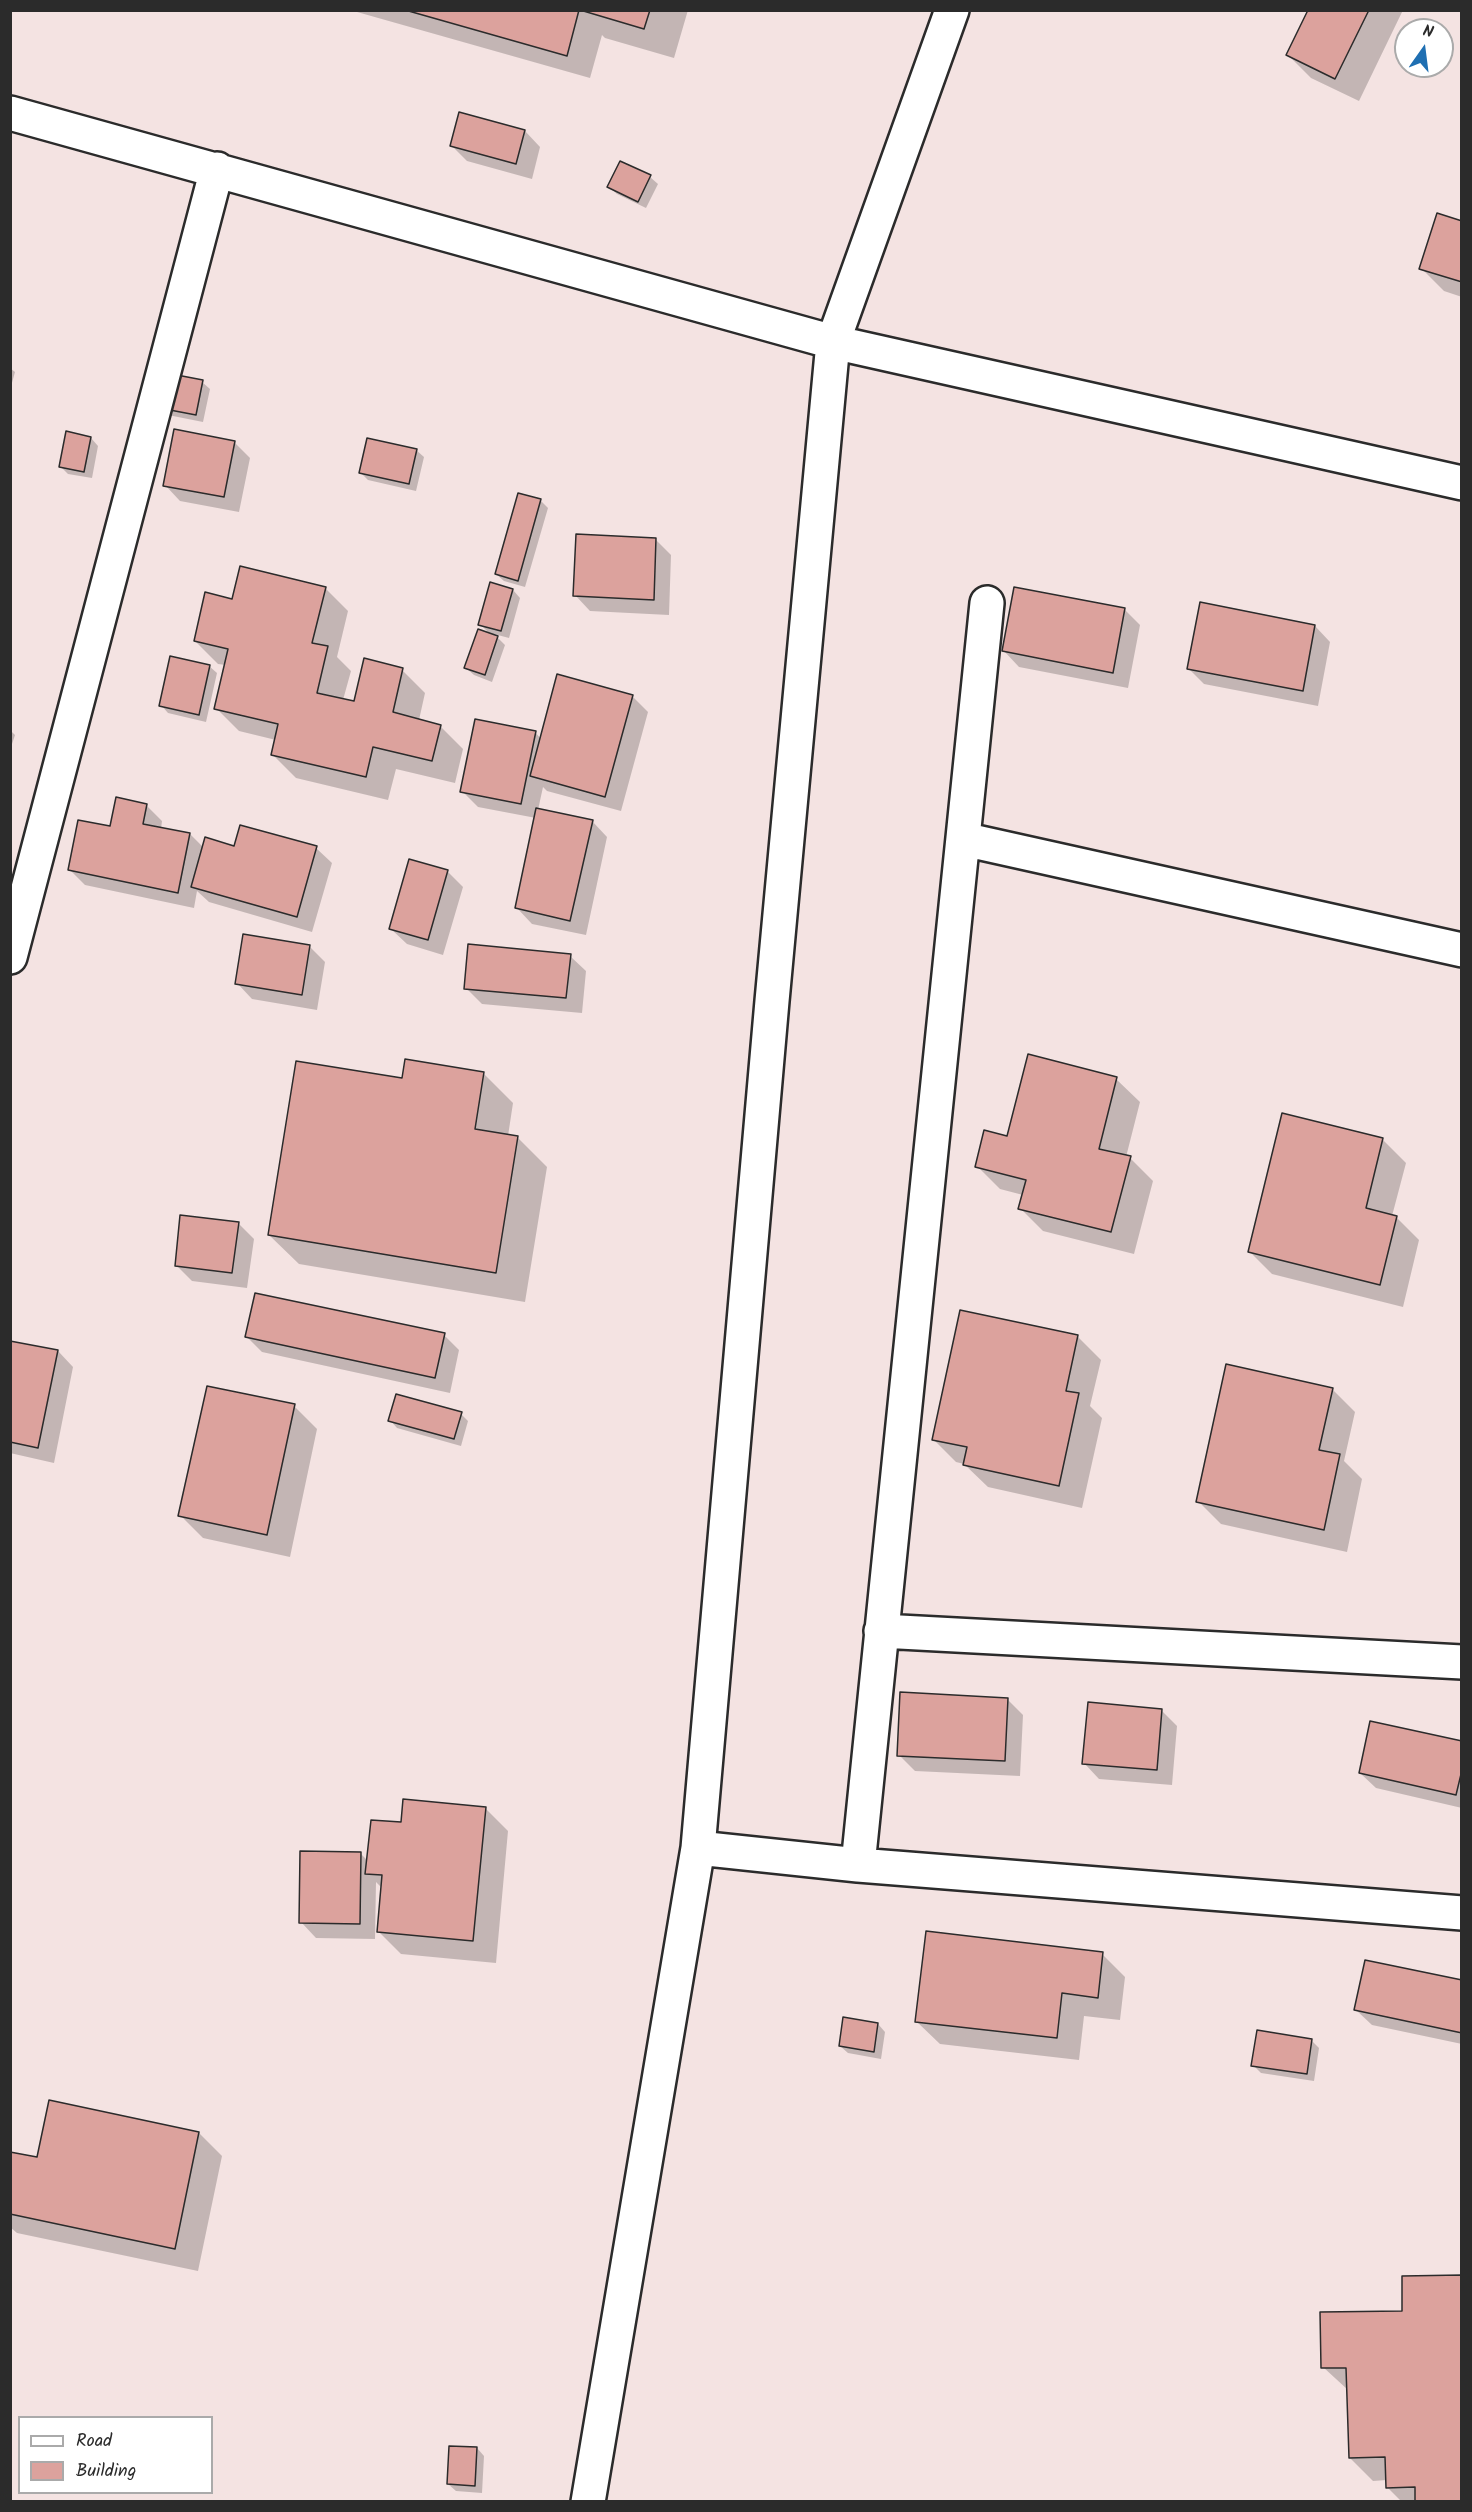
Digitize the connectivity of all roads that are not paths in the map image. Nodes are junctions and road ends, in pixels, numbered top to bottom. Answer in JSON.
{"nodes":[{"id":1,"x":952,"y":10,"type":"edge"},
{"id":2,"x":10,"y":113,"type":"edge"},
{"id":3,"x":217,"y":170,"type":"junction"},
{"id":4,"x":833,"y":342,"type":"junction"},
{"id":5,"x":1461,"y":483,"type":"edge"},
{"id":6,"x":987,"y":603,"type":"dead end"},
{"id":7,"x":963,"y":839,"type":"junction"},
{"id":8,"x":1461,"y":950,"type":"edge"},
{"id":9,"x":10,"y":957,"type":"edge"},
{"id":10,"x":881,"y":1632,"type":"junction"},
{"id":11,"x":1461,"y":1662,"type":"edge"},
{"id":12,"x":698,"y":1848,"type":"junction"},
{"id":13,"x":858,"y":1864,"type":"junction"},
{"id":14,"x":1461,"y":1913,"type":"edge"},
{"id":15,"x":588,"y":2502,"type":"edge"}],
"edges":[{"from":1,"to":4,"type":"street"},
{"from":2,"to":3,"type":"street"},
{"from":3,"to":4,"type":"street"},
{"from":3,"to":9,"type":"street"},
{"from":4,"to":5,"type":"street"},
{"from":4,"to":12,"type":"street"},
{"from":6,"to":7,"type":"street"},
{"from":7,"to":8,"type":"street"},
{"from":7,"to":10,"type":"street"},
{"from":10,"to":11,"type":"street"},
{"from":10,"to":13,"type":"street"},
{"from":12,"to":13,"type":"street"},
{"from":12,"to":15,"type":"street"},
{"from":13,"to":14,"type":"street"}]}
